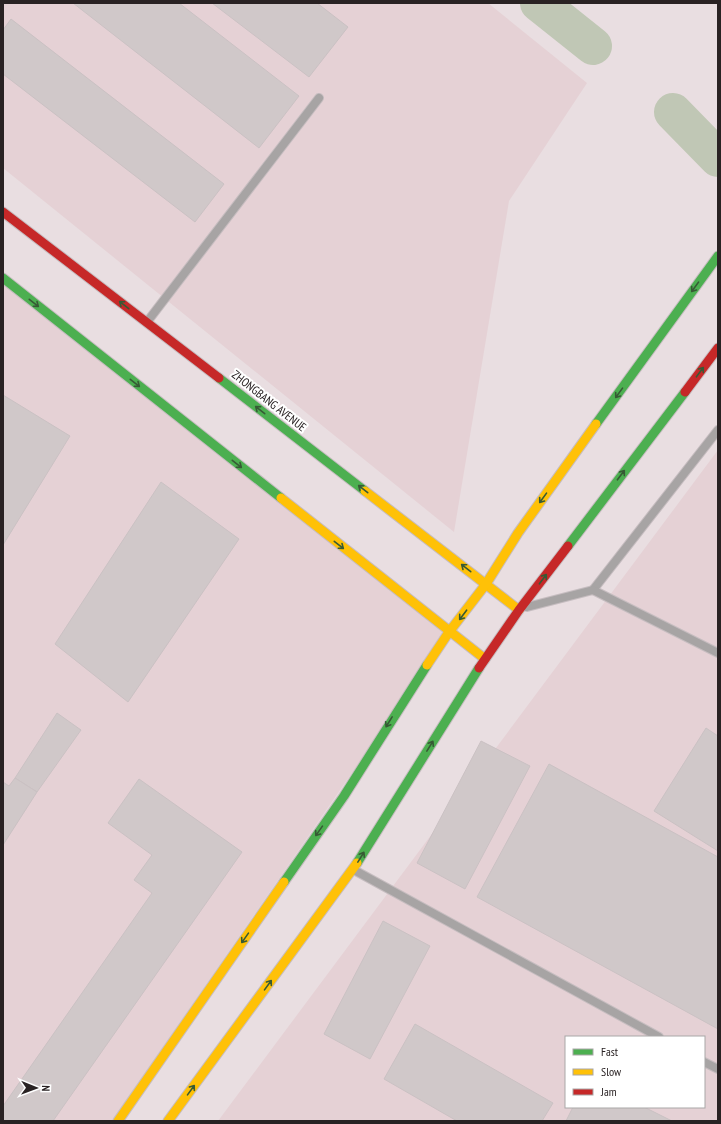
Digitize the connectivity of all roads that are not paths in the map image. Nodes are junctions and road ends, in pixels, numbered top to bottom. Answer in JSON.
{"nodes":[{"id":1,"x":319,"y":98,"type":"dead end"},
{"id":2,"x":3,"y":212,"type":"edge"},
{"id":3,"x":718,"y":256,"type":"edge"},
{"id":4,"x":3,"y":278,"type":"edge"},
{"id":5,"x":146,"y":322,"type":"junction"},
{"id":6,"x":718,"y":348,"type":"edge"},
{"id":7,"x":718,"y":430,"type":"edge"},
{"id":8,"x":486,"y":584,"type":"junction"},
{"id":9,"x":593,"y":590,"type":"junction"},
{"id":10,"x":519,"y":610,"type":"junction"},
{"id":11,"x":449,"y":632,"type":"junction"},
{"id":12,"x":718,"y":653,"type":"edge"},
{"id":13,"x":485,"y":659,"type":"junction"},
{"id":14,"x":353,"y":870,"type":"junction"},
{"id":15,"x":657,"y":1036,"type":"edge"},
{"id":16,"x":705,"y":1062,"type":"edge"},
{"id":17,"x":718,"y":1069,"type":"edge"},
{"id":18,"x":118,"y":1121,"type":"edge"},
{"id":19,"x":168,"y":1121,"type":"edge"}],
"edges":[{"from":1,"to":5,"type":"lane"},
{"from":5,"to":2,"type":"main road","name":"ZHONGBANG AVENUE","one_way":true},
{"from":3,"to":8,"type":"main road","one_way":true},
{"from":4,"to":11,"type":"main road","one_way":true},
{"from":8,"to":5,"type":"main road","name":"ZHONGBANG AVENUE","one_way":true},
{"from":10,"to":6,"type":"main road","one_way":true},
{"from":7,"to":9,"type":"lane"},
{"from":8,"to":10,"type":"main road","name":"ZHONGBANG AVENUE"},
{"from":8,"to":11,"type":"main road","one_way":true},
{"from":9,"to":10,"type":"lane"},
{"from":9,"to":12,"type":"lane"},
{"from":10,"to":13,"type":"main road"},
{"from":11,"to":13,"type":"main road"},
{"from":11,"to":18,"type":"main road","one_way":true},
{"from":14,"to":13,"type":"main road","one_way":true},
{"from":14,"to":15,"type":"lane"},
{"from":19,"to":14,"type":"main road","one_way":true},
{"from":16,"to":17,"type":"lane"}]}
